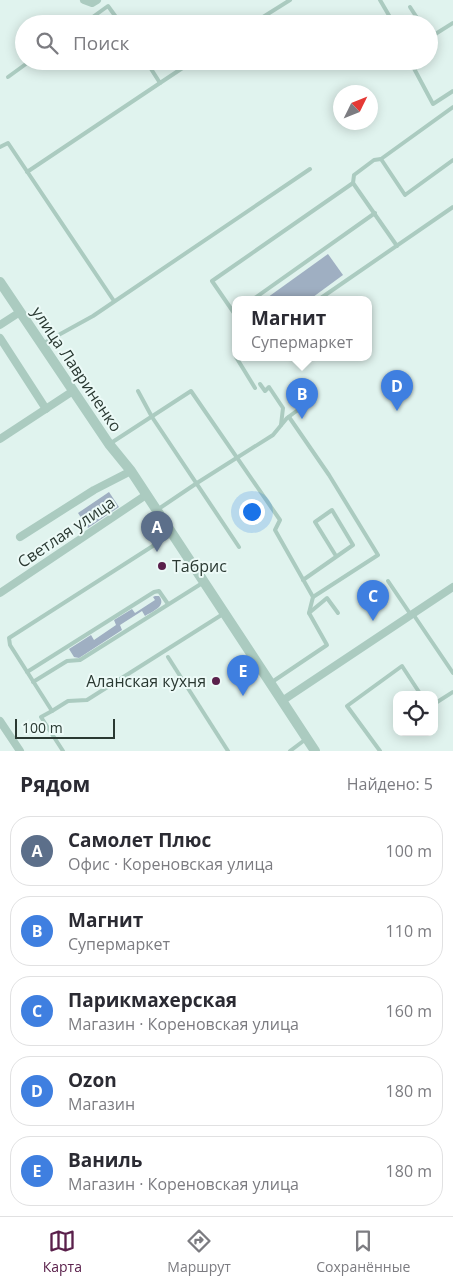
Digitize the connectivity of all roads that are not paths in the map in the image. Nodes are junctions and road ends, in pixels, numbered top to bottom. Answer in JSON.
{"nodes":[{"id":1,"x":84,"y":0,"type":"edge"},
{"id":2,"x":97,"y":0,"type":"edge"},
{"id":3,"x":290,"y":0,"type":"edge"},
{"id":4,"x":380,"y":0,"type":"edge"},
{"id":5,"x":410,"y":7,"type":"dead end"},
{"id":6,"x":96,"y":15,"type":"edge"},
{"id":7,"x":114,"y":15,"type":"edge"},
{"id":8,"x":266,"y":15,"type":"edge"},
{"id":9,"x":389,"y":15,"type":"edge"},
{"id":10,"x":415,"y":15,"type":"edge"},
{"id":11,"x":453,"y":23,"type":"edge"},
{"id":12,"x":438,"y":32,"type":"edge"},
{"id":13,"x":18,"y":70,"type":"edge"},
{"id":14,"x":152,"y":70,"type":"edge"},
{"id":15,"x":180,"y":70,"type":"edge"},
{"id":16,"x":415,"y":70,"type":"edge"},
{"id":17,"x":8,"y":77,"type":"dead end"},
{"id":18,"x":160,"y":83,"type":"junction"},
{"id":19,"x":453,"y":91,"type":"edge"},
{"id":20,"x":453,"y":107,"type":"edge"},
{"id":21,"x":0,"y":147,"type":"edge"},
{"id":22,"x":381,"y":159,"type":"junction"},
{"id":23,"x":453,"y":160,"type":"edge"},
{"id":24,"x":310,"y":169,"type":"dead end"},
{"id":25,"x":27,"y":172,"type":"junction"},
{"id":26,"x":353,"y":183,"type":"junction"},
{"id":27,"x":453,"y":207,"type":"edge"},
{"id":28,"x":375,"y":213,"type":"junction"},
{"id":29,"x":397,"y":246,"type":"junction"},
{"id":30,"x":0,"y":282,"type":"edge"},
{"id":31,"x":258,"y":296,"type":"edge"},
{"id":32,"x":324,"y":296,"type":"edge"},
{"id":33,"x":114,"y":302,"type":"junction"},
{"id":34,"x":232,"y":310,"type":"edge"},
{"id":35,"x":20,"y":312,"type":"junction"},
{"id":36,"x":0,"y":325,"type":"edge"},
{"id":37,"x":0,"y":338,"type":"edge"},
{"id":38,"x":42,"y":344,"type":"junction"},
{"id":39,"x":238,"y":361,"type":"edge"},
{"id":40,"x":260,"y":384,"type":"dead end"},
{"id":41,"x":255,"y":388,"type":"dead end"},
{"id":42,"x":73,"y":391,"type":"junction"},
{"id":43,"x":138,"y":391,"type":"dead end"},
{"id":44,"x":313,"y":399,"type":"dead end"},
{"id":45,"x":46,"y":409,"type":"junction"},
{"id":46,"x":152,"y":417,"type":"junction"},
{"id":47,"x":289,"y":417,"type":"junction"},
{"id":48,"x":281,"y":426,"type":"junction"},
{"id":49,"x":0,"y":440,"type":"edge"},
{"id":50,"x":109,"y":444,"type":"junction"},
{"id":51,"x":237,"y":458,"type":"junction"},
{"id":52,"x":131,"y":471,"type":"junction"},
{"id":53,"x":197,"y":483,"type":"junction"},
{"id":54,"x":146,"y":495,"type":"junction"},
{"id":55,"x":157,"y":510,"type":"junction"},
{"id":56,"x":172,"y":534,"type":"junction"},
{"id":57,"x":20,"y":537,"type":"dead end"},
{"id":58,"x":239,"y":547,"type":"dead end"},
{"id":59,"x":336,"y":556,"type":"junction"},
{"id":60,"x":303,"y":580,"type":"junction"},
{"id":61,"x":388,"y":581,"type":"dead end"},
{"id":62,"x":204,"y":582,"type":"junction"},
{"id":63,"x":453,"y":587,"type":"edge"},
{"id":64,"x":0,"y":593,"type":"edge"},
{"id":65,"x":312,"y":597,"type":"junction"},
{"id":66,"x":168,"y":604,"type":"junction"},
{"id":67,"x":224,"y":613,"type":"junction"},
{"id":68,"x":309,"y":613,"type":"junction"},
{"id":69,"x":338,"y":613,"type":"dead end"},
{"id":70,"x":412,"y":615,"type":"junction"},
{"id":71,"x":168,"y":657,"type":"dead end"},
{"id":72,"x":27,"y":672,"type":"junction"},
{"id":73,"x":453,"y":673,"type":"edge"},
{"id":74,"x":34,"y":682,"type":"junction"},
{"id":75,"x":270,"y":683,"type":"junction"},
{"id":76,"x":418,"y":691,"type":"edge"},
{"id":77,"x":453,"y":692,"type":"edge"},
{"id":78,"x":282,"y":701,"type":"junction"},
{"id":79,"x":438,"y":701,"type":"edge"},
{"id":80,"x":52,"y":711,"type":"junction"},
{"id":81,"x":0,"y":720,"type":"edge"},
{"id":82,"x":307,"y":739,"type":"junction"},
{"id":83,"x":18,"y":748,"type":"edge"},
{"id":84,"x":8,"y":751,"type":"edge"},
{"id":85,"x":62,"y":751,"type":"edge"},
{"id":86,"x":228,"y":751,"type":"edge"},
{"id":87,"x":290,"y":751,"type":"edge"},
{"id":88,"x":315,"y":751,"type":"edge"},
{"id":89,"x":380,"y":751,"type":"edge"}],
"edges":[{"from":1,"to":2,"type":"street"},
{"from":3,"to":8,"type":"lane"},
{"from":4,"to":9,"type":"lane"},
{"from":5,"to":10,"type":"lane"},
{"from":6,"to":7,"type":"lane"},
{"from":11,"to":12,"type":"lane"},
{"from":13,"to":17,"type":"lane"},
{"from":14,"to":18,"type":"lane"},
{"from":15,"to":18,"type":"lane"},
{"from":16,"to":19,"type":"lane"},
{"from":18,"to":25,"type":"lane"},
{"from":20,"to":22,"type":"lane"},
{"from":21,"to":25,"type":"lane"},
{"from":22,"to":23,"type":"lane"},
{"from":22,"to":26,"type":"lane"},
{"from":24,"to":33,"type":"lane"},
{"from":25,"to":33,"type":"lane"},
{"from":26,"to":28,"type":"lane"},
{"from":26,"to":34,"type":"lane"},
{"from":27,"to":29,"type":"lane"},
{"from":28,"to":29,"type":"lane"},
{"from":28,"to":31,"type":"lane"},
{"from":29,"to":32,"type":"lane"},
{"from":30,"to":35,"type":"street","name":"улица Лавриненко"},
{"from":33,"to":38,"type":"lane"},
{"from":35,"to":36,"type":"street"},
{"from":35,"to":38,"type":"street","name":"улица Лавриненко"},
{"from":37,"to":45,"type":"street"},
{"from":38,"to":42,"type":"street","name":"улица Лавриненко"},
{"from":39,"to":41,"type":"lane"},
{"from":40,"to":48,"type":"lane"},
{"from":42,"to":45,"type":"street"},
{"from":42,"to":50,"type":"street","name":"улица Лавриненко"},
{"from":43,"to":46,"type":"lane"},
{"from":44,"to":47,"type":"lane"},
{"from":45,"to":49,"type":"street"},
{"from":46,"to":50,"type":"lane"},
{"from":46,"to":51,"type":"lane"},
{"from":46,"to":53,"type":"lane"},
{"from":47,"to":48,"type":"lane"},
{"from":47,"to":65,"type":"lane"},
{"from":48,"to":51,"type":"lane"},
{"from":50,"to":52,"type":"street","name":"улица Лавриненко"},
{"from":51,"to":53,"type":"lane"},
{"from":51,"to":60,"type":"lane"},
{"from":52,"to":54,"type":"street","name":"улица Лавриненко"},
{"from":52,"to":57,"type":"street","name":"Светлая улица"},
{"from":53,"to":55,"type":"lane"},
{"from":53,"to":58,"type":"lane"},
{"from":54,"to":55,"type":"street","name":"улица Лавриненко"},
{"from":54,"to":64,"type":"street","name":"Светлая улица"},
{"from":55,"to":56,"type":"street","name":"улица Лавриненко"},
{"from":56,"to":62,"type":"street","name":"улица Лавриненко"},
{"from":56,"to":72,"type":"lane"},
{"from":59,"to":59,"type":"lane"},
{"from":59,"to":60,"type":"lane"},
{"from":60,"to":65,"type":"lane"},
{"from":61,"to":70,"type":"lane"},
{"from":62,"to":66,"type":"lane"},
{"from":62,"to":67,"type":"street","name":"улица Лавриненко"},
{"from":63,"to":70,"type":"street"},
{"from":65,"to":68,"type":"lane"},
{"from":66,"to":72,"type":"lane"},
{"from":66,"to":74,"type":"lane"},
{"from":67,"to":75,"type":"street","name":"улица Лавриненко"},
{"from":67,"to":80,"type":"lane"},
{"from":68,"to":69,"type":"lane"},
{"from":68,"to":75,"type":"lane"},
{"from":70,"to":73,"type":"lane"},
{"from":70,"to":78,"type":"street"},
{"from":71,"to":86,"type":"lane"},
{"from":72,"to":74,"type":"lane"},
{"from":74,"to":80,"type":"lane"},
{"from":75,"to":78,"type":"street","name":"улица Лавриненко"},
{"from":76,"to":89,"type":"lane"},
{"from":77,"to":79,"type":"lane"},
{"from":78,"to":82,"type":"street","name":"улица Лавриненко"},
{"from":80,"to":85,"type":"lane"},
{"from":81,"to":83,"type":"street"},
{"from":82,"to":87,"type":"lane"},
{"from":82,"to":88,"type":"street","name":"улица Лавриненко"},
{"from":83,"to":84,"type":"street"}]}
